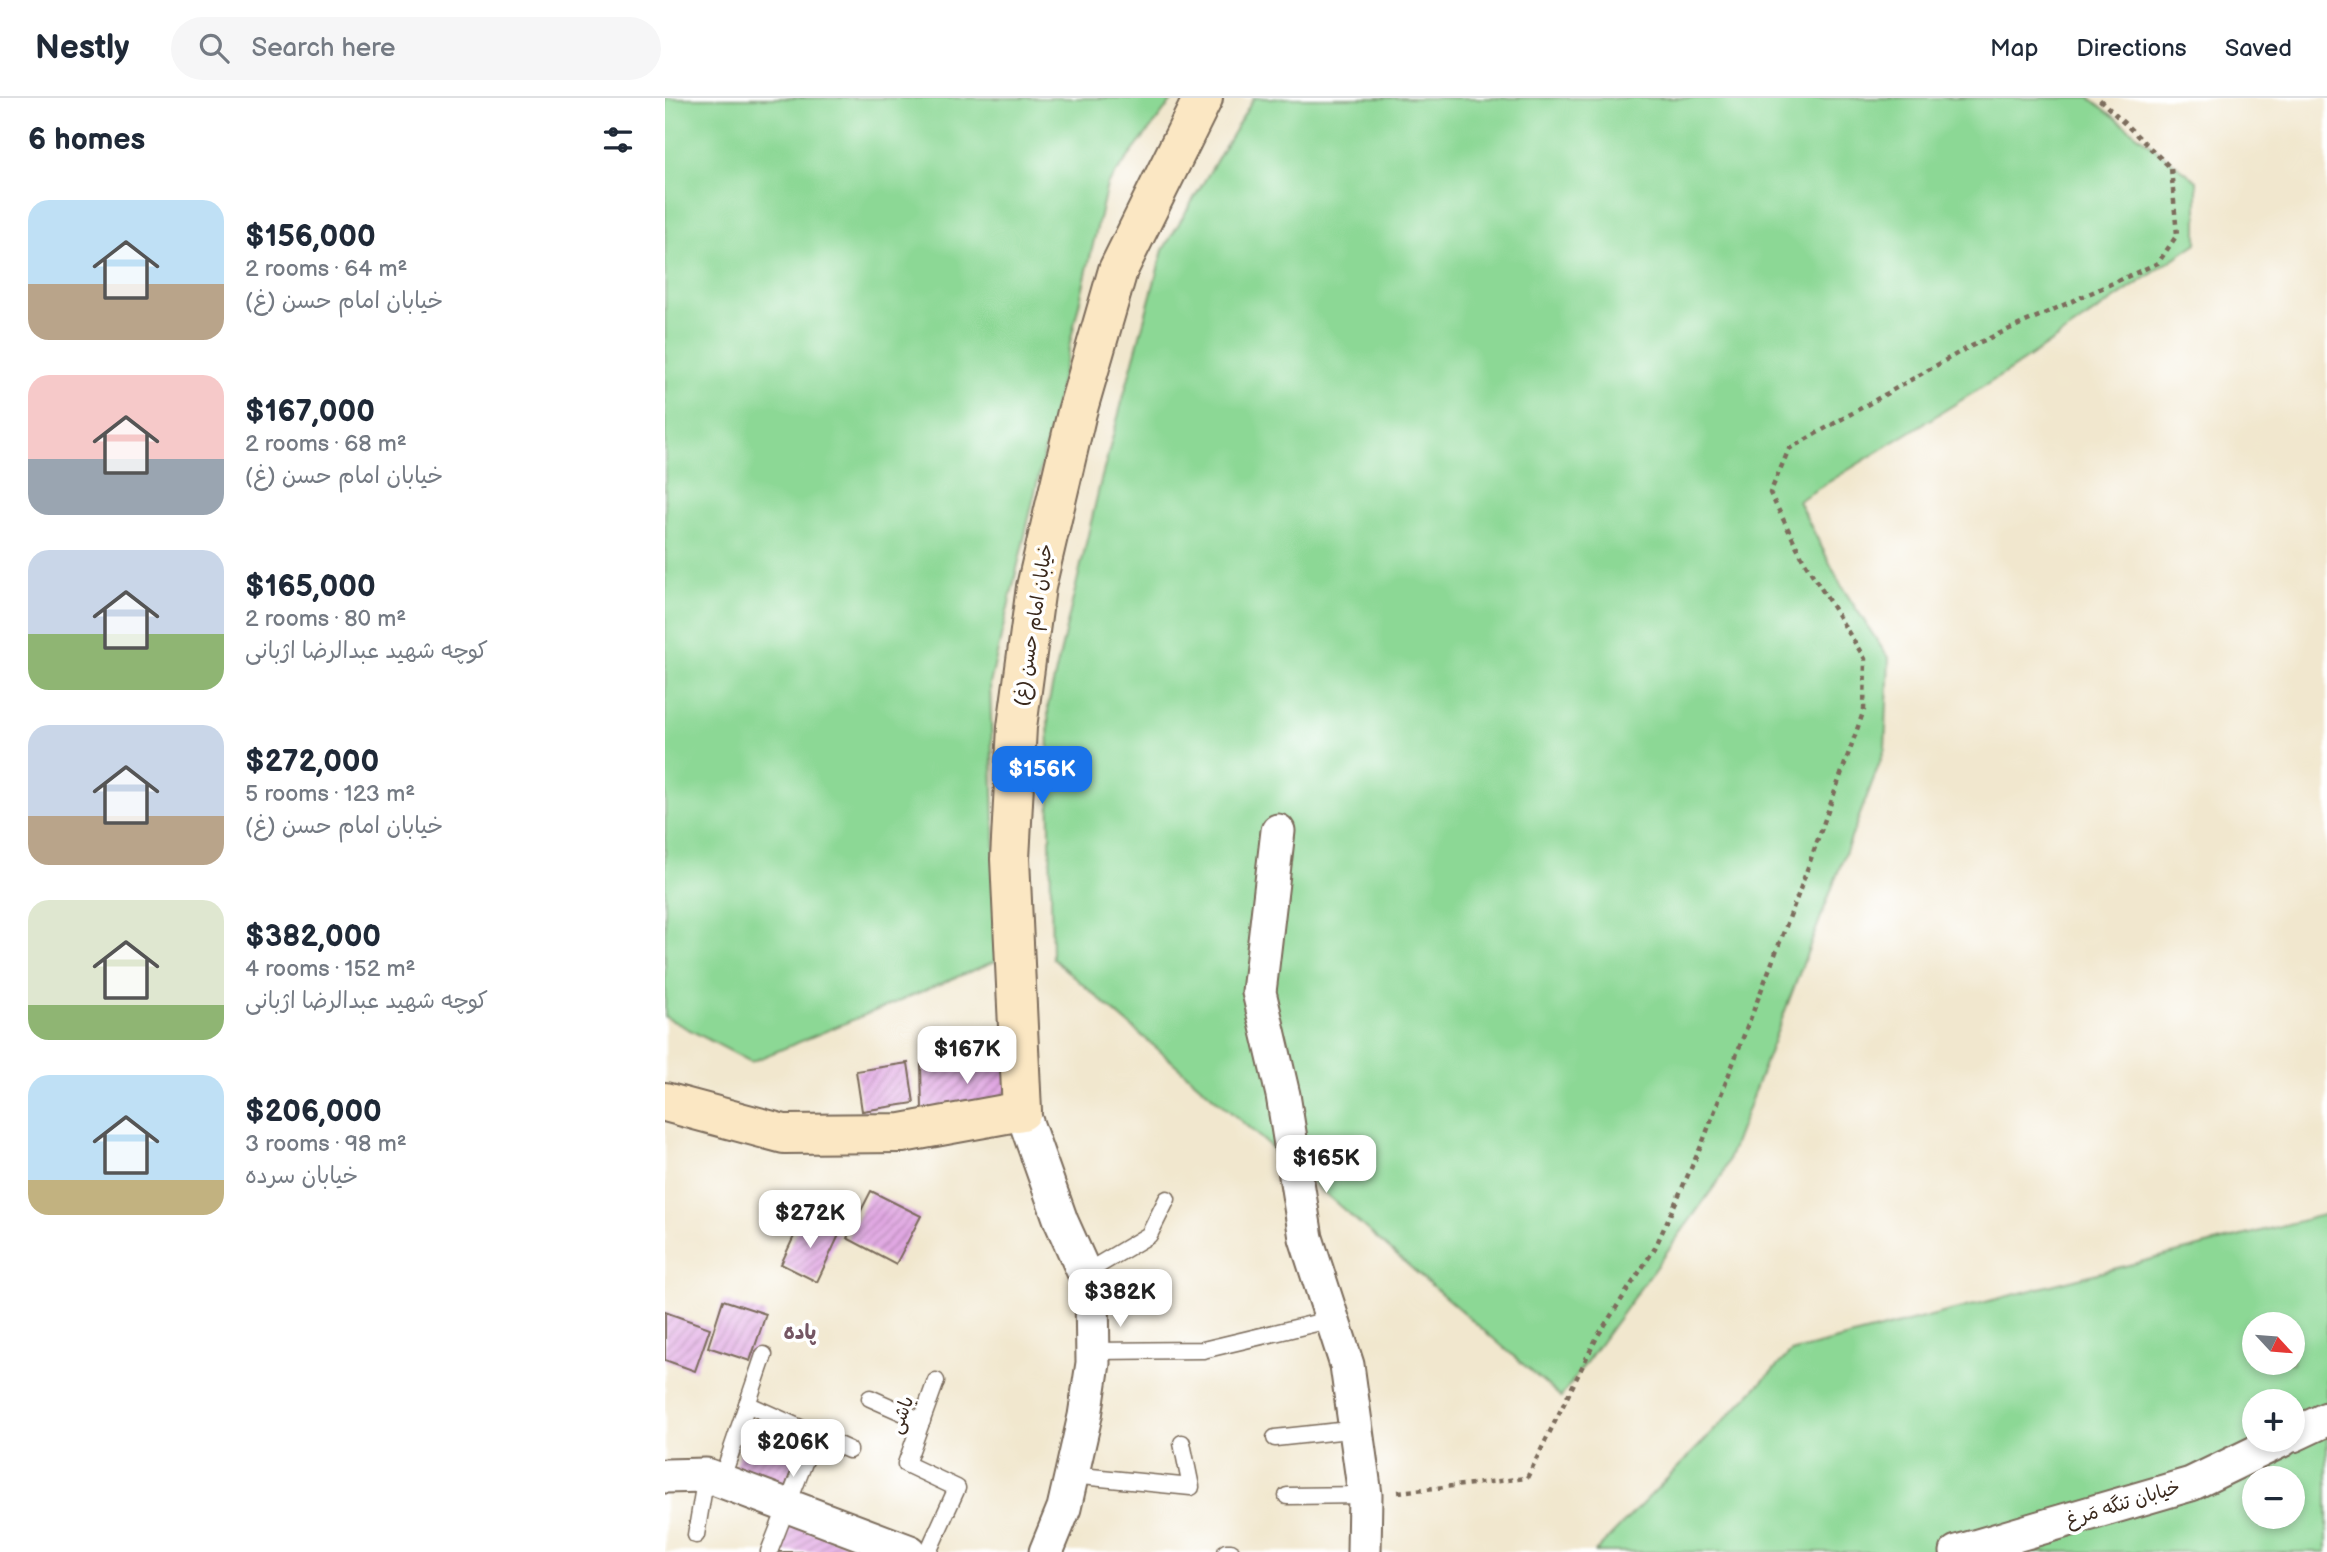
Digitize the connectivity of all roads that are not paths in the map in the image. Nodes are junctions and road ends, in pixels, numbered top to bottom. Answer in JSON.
{"nodes":[{"id":1,"x":1203,"y":98,"type":"edge"},
{"id":2,"x":1278,"y":831,"type":"dead end"},
{"id":3,"x":665,"y":1102,"type":"edge"},
{"id":4,"x":1022,"y":1111,"type":"junction"},
{"id":5,"x":1167,"y":1199,"type":"dead end"},
{"id":6,"x":1085,"y":1273,"type":"junction"},
{"id":7,"x":1333,"y":1319,"type":"junction"},
{"id":8,"x":1093,"y":1351,"type":"junction"},
{"id":9,"x":764,"y":1355,"type":"dead end"},
{"id":10,"x":936,"y":1381,"type":"dead end"},
{"id":11,"x":870,"y":1398,"type":"dead end"},
{"id":12,"x":747,"y":1404,"type":"junction"},
{"id":13,"x":2327,"y":1419,"type":"edge"},
{"id":14,"x":922,"y":1421,"type":"junction"},
{"id":15,"x":1358,"y":1429,"type":"junction"},
{"id":16,"x":2305,"y":1429,"type":"edge"},
{"id":17,"x":1275,"y":1438,"type":"dead end"},
{"id":18,"x":1182,"y":1443,"type":"dead end"},
{"id":19,"x":849,"y":1450,"type":"dead end"},
{"id":20,"x":2257,"y":1452,"type":"edge"},
{"id":21,"x":807,"y":1455,"type":"dead end"},
{"id":22,"x":1071,"y":1475,"type":"junction"},
{"id":23,"x":665,"y":1476,"type":"edge"},
{"id":24,"x":714,"y":1478,"type":"junction"},
{"id":25,"x":1365,"y":1495,"type":"junction"},
{"id":26,"x":1287,"y":1496,"type":"dead end"},
{"id":27,"x":787,"y":1506,"type":"junction"},
{"id":28,"x":696,"y":1535,"type":"dead end"},
{"id":29,"x":1361,"y":1551,"type":"edge"},
{"id":30,"x":769,"y":1552,"type":"edge"},
{"id":31,"x":909,"y":1552,"type":"edge"},
{"id":32,"x":928,"y":1552,"type":"edge"},
{"id":33,"x":1046,"y":1552,"type":"edge"},
{"id":34,"x":1226,"y":1552,"type":"edge"},
{"id":35,"x":1231,"y":1552,"type":"edge"},
{"id":36,"x":1957,"y":1552,"type":"edge"}],
"edges":[{"from":1,"to":4,"type":"main road","name":"خیابان امام حسن (غ)"},
{"from":2,"to":7,"type":"street"},
{"from":3,"to":4,"type":"main road"},
{"from":4,"to":6,"type":"street"},
{"from":5,"to":6,"type":"lane"},
{"from":6,"to":8,"type":"street"},
{"from":7,"to":8,"type":"lane"},
{"from":7,"to":15,"type":"street"},
{"from":8,"to":22,"type":"street"},
{"from":9,"to":12,"type":"lane"},
{"from":10,"to":14,"type":"lane","name":"باشی"},
{"from":11,"to":14,"type":"lane"},
{"from":12,"to":19,"type":"lane"},
{"from":12,"to":24,"type":"lane"},
{"from":13,"to":16,"type":"street"},
{"from":14,"to":32,"type":"lane","name":"باشی"},
{"from":15,"to":17,"type":"lane"},
{"from":15,"to":25,"type":"street"},
{"from":18,"to":22,"type":"lane"},
{"from":20,"to":36,"type":"street","name":"خیابان تنگه مَرغ"},
{"from":21,"to":27,"type":"lane"},
{"from":22,"to":33,"type":"street"},
{"from":23,"to":24,"type":"street"},
{"from":24,"to":27,"type":"street"},
{"from":24,"to":28,"type":"lane"},
{"from":25,"to":26,"type":"lane"},
{"from":25,"to":29,"type":"street"},
{"from":27,"to":30,"type":"lane"},
{"from":27,"to":31,"type":"street"},
{"from":34,"to":35,"type":"lane"}]}
